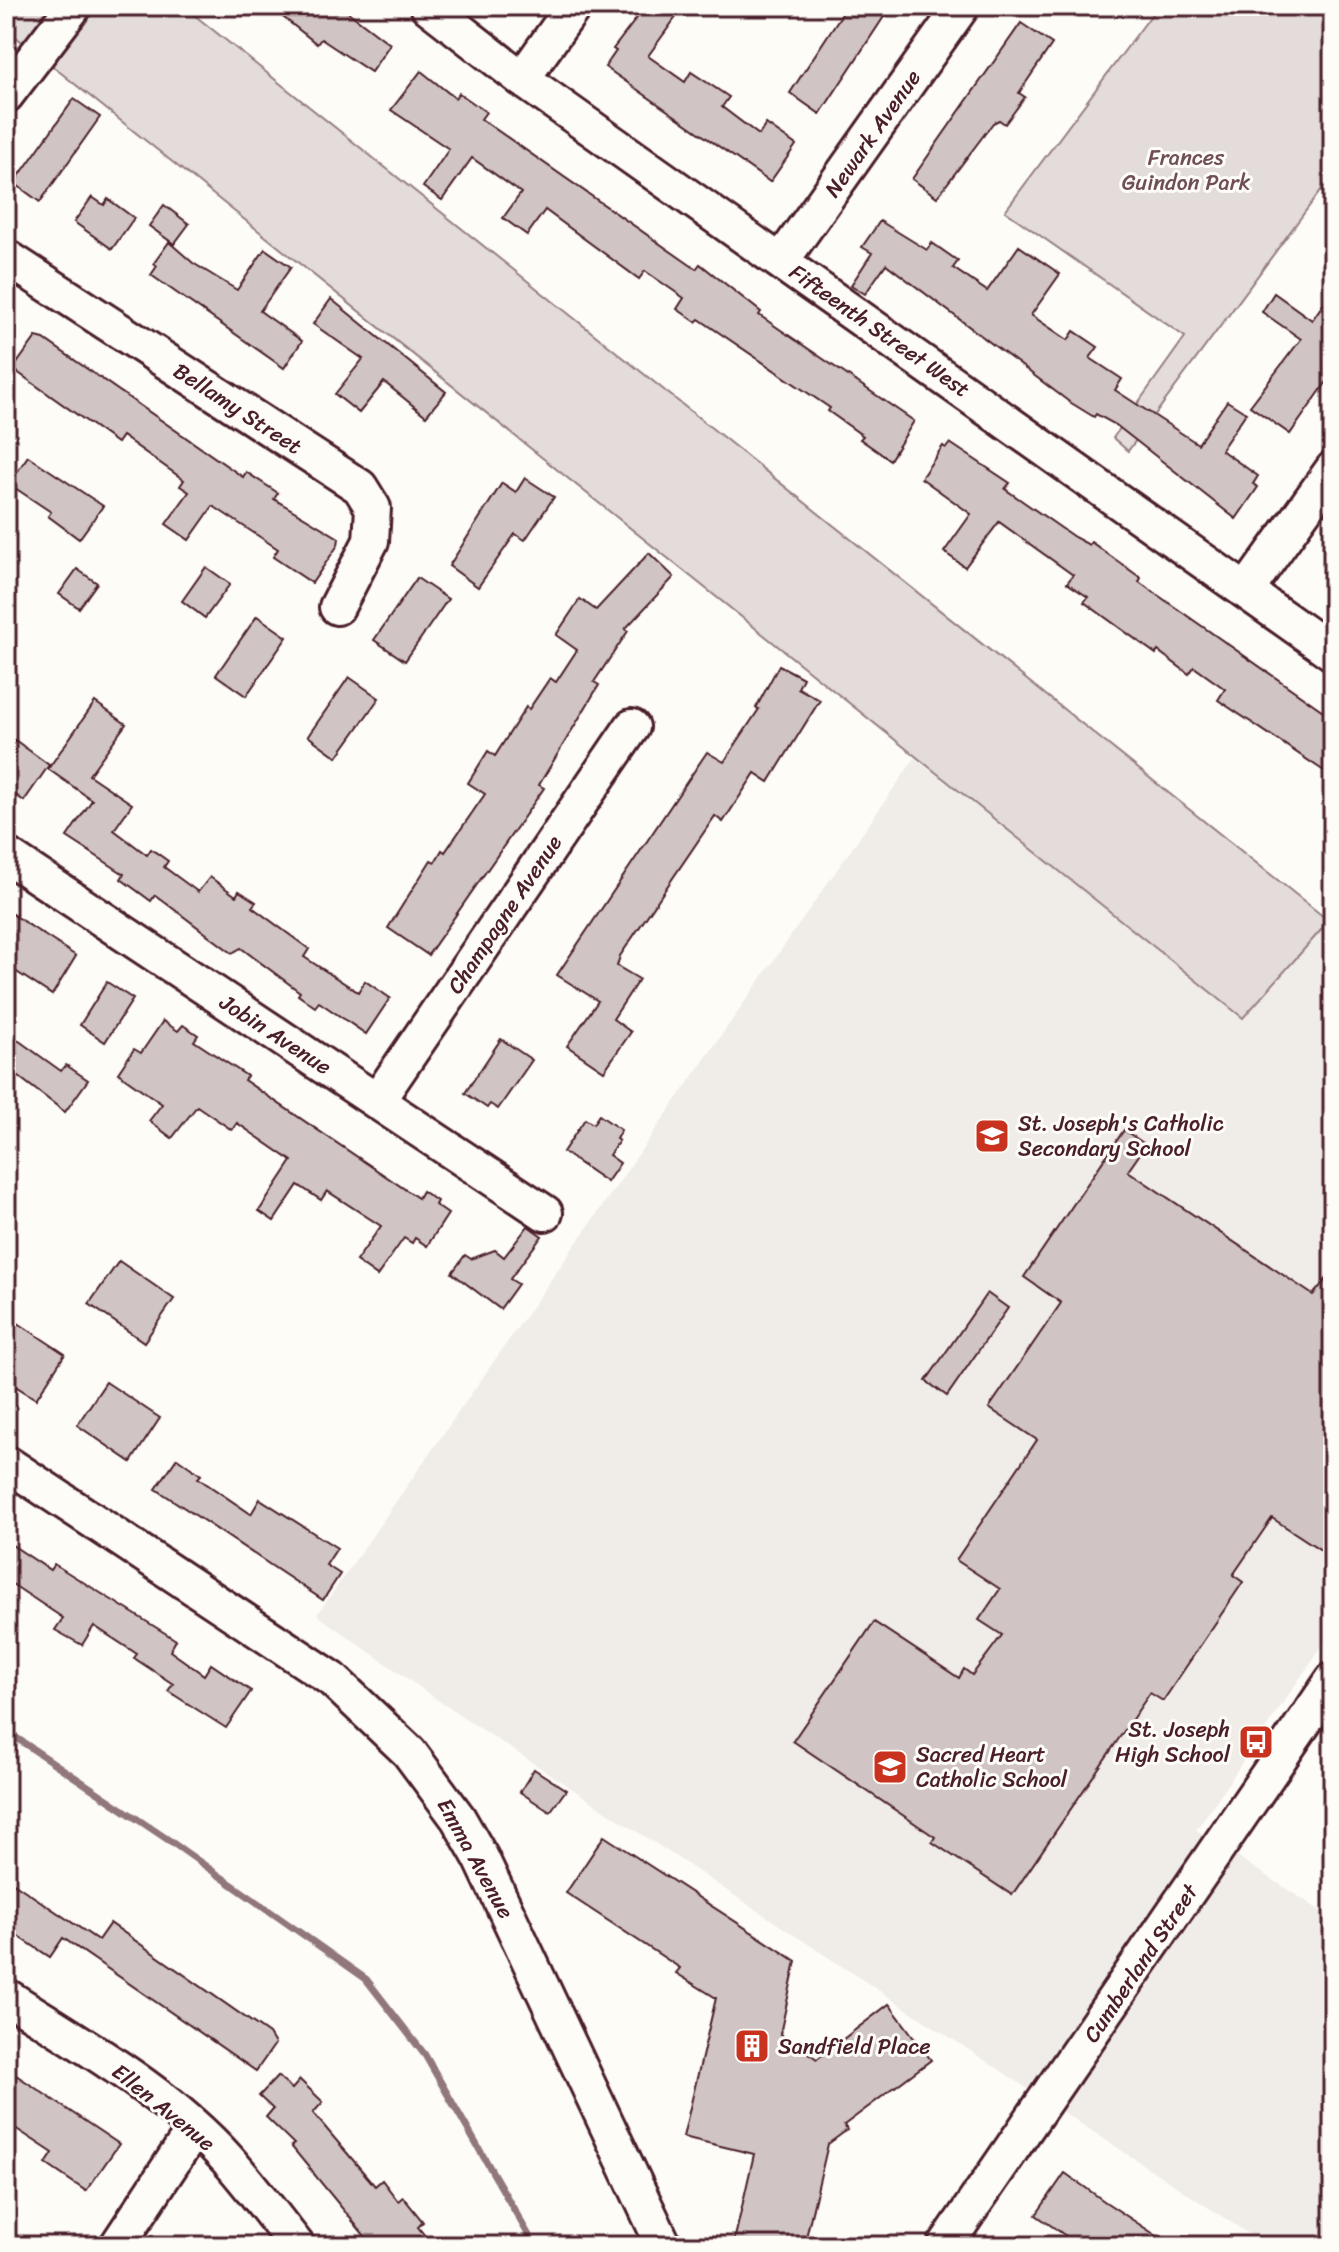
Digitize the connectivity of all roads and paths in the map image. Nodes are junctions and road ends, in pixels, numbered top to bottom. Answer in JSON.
{"nodes":[{"id":1,"x":74,"y":6,"type":"edge"},
{"id":2,"x":428,"y":6,"type":"edge"},
{"id":3,"x":574,"y":6,"type":"edge"},
{"id":4,"x":962,"y":6,"type":"edge"},
{"id":5,"x":522,"y":79,"type":"junction"},
{"id":6,"x":6,"y":95,"type":"edge"},
{"id":7,"x":6,"y":257,"type":"edge"},
{"id":8,"x":782,"y":260,"type":"junction"},
{"id":9,"x":1333,"y":469,"type":"edge"},
{"id":10,"x":1246,"y":591,"type":"junction"},
{"id":11,"x":337,"y":607,"type":"dead end"},
{"id":12,"x":1333,"y":653,"type":"edge"},
{"id":13,"x":632,"y":727,"type":"dead end"},
{"id":14,"x":6,"y":855,"type":"edge"},
{"id":15,"x":377,"y":1101,"type":"junction"},
{"id":16,"x":545,"y":1213,"type":"dead end"},
{"id":17,"x":6,"y":1463,"type":"edge"},
{"id":18,"x":1333,"y":1680,"type":"edge"},
{"id":19,"x":6,"y":1996,"type":"edge"},
{"id":20,"x":195,"y":2128,"type":"junction"},
{"id":21,"x":963,"y":2240,"type":"edge"},
{"id":22,"x":117,"y":2246,"type":"edge"},
{"id":23,"x":297,"y":2246,"type":"edge"},
{"id":24,"x":664,"y":2246,"type":"edge"}],
"edges":[{"from":1,"to":6,"type":"street"},
{"from":2,"to":5,"type":"street","name":"Fifteenth Street West"},
{"from":3,"to":5,"type":"street"},
{"from":4,"to":8,"type":"street","name":"Newark Avenue"},
{"from":5,"to":8,"type":"street","name":"Fifteenth Street West"},
{"from":7,"to":11,"type":"street","name":"Bellamy Street"},
{"from":8,"to":10,"type":"street","name":"Fifteenth Street West"},
{"from":9,"to":10,"type":"street"},
{"from":10,"to":12,"type":"street","name":"Fifteenth Street West"},
{"from":13,"to":15,"type":"street","name":"Champagne Avenue"},
{"from":14,"to":15,"type":"street","name":"Jobin Avenue"},
{"from":15,"to":16,"type":"street","name":"Jobin Avenue"},
{"from":17,"to":24,"type":"street","name":"Emma Avenue"},
{"from":18,"to":21,"type":"street","name":"Cumberland Street"},
{"from":19,"to":20,"type":"street","name":"Ellen Avenue"},
{"from":20,"to":22,"type":"street"},
{"from":20,"to":23,"type":"street","name":"Ellen Avenue"}]}
